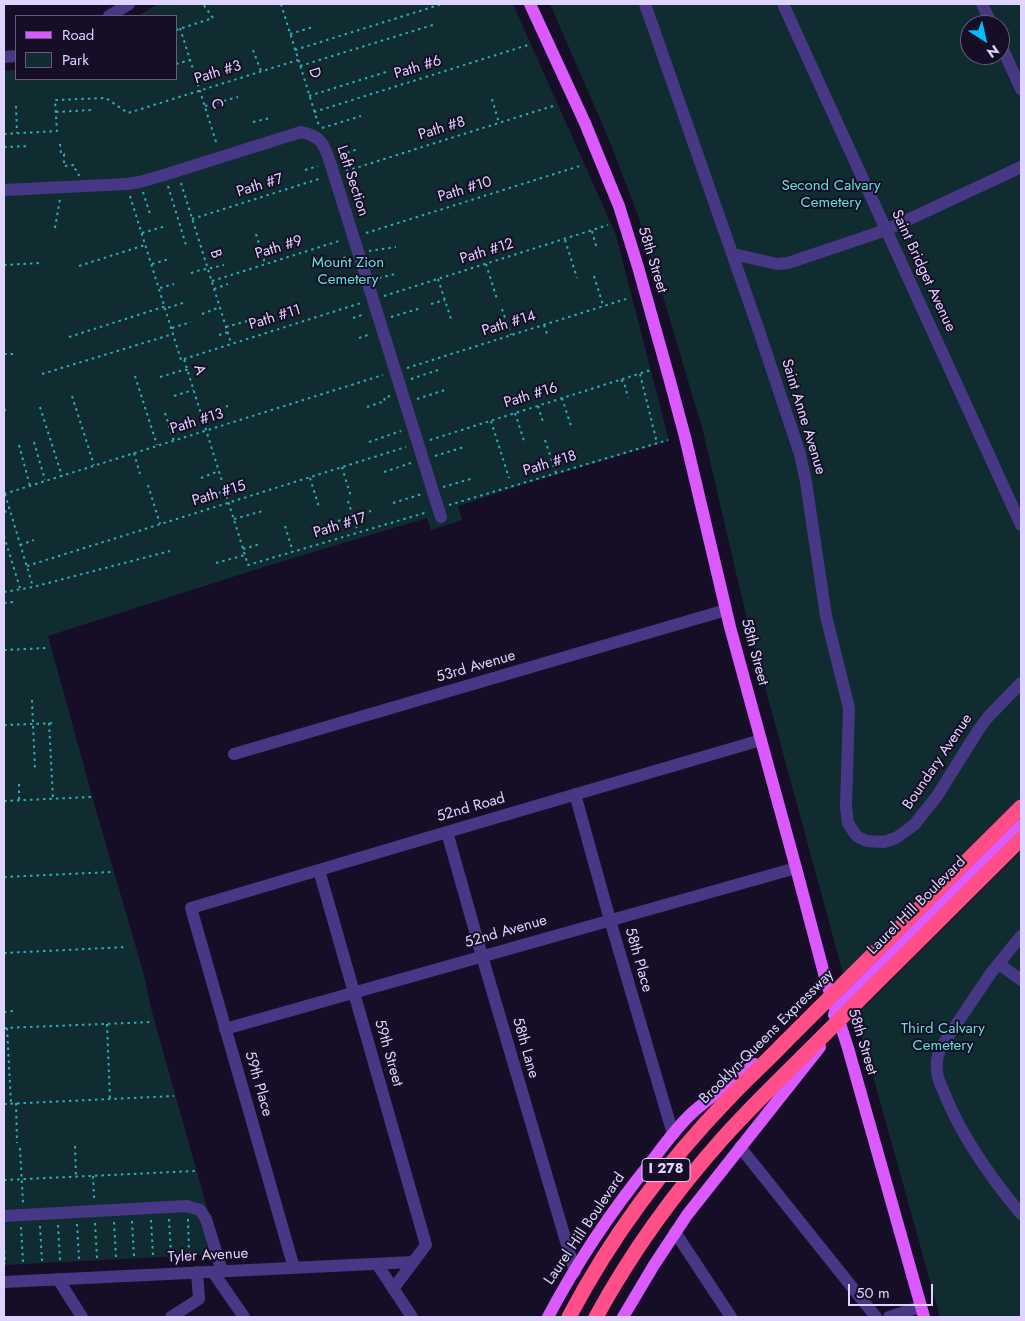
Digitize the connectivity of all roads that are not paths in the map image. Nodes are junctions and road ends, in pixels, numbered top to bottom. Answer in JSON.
{"nodes":[{"id":1,"x":129,"y":4,"type":"edge"},
{"id":2,"x":530,"y":4,"type":"edge"},
{"id":3,"x":645,"y":4,"type":"edge"},
{"id":4,"x":783,"y":4,"type":"edge"},
{"id":5,"x":111,"y":15,"type":"edge"},
{"id":6,"x":1010,"y":65,"type":"edge"},
{"id":7,"x":1021,"y":89,"type":"edge"},
{"id":8,"x":1021,"y":166,"type":"edge"},
{"id":9,"x":4,"y":190,"type":"edge"},
{"id":10,"x":886,"y":230,"type":"junction"},
{"id":11,"x":733,"y":254,"type":"junction"},
{"id":12,"x":440,"y":513,"type":"road end"},
{"id":13,"x":1021,"y":525,"type":"edge"},
{"id":14,"x":726,"y":610,"type":"junction"},
{"id":15,"x":1021,"y":684,"type":"edge"},
{"id":16,"x":761,"y":740,"type":"junction"},
{"id":17,"x":234,"y":754,"type":"dead end"},
{"id":18,"x":575,"y":794,"type":"junction"},
{"id":19,"x":1021,"y":808,"type":"edge"},
{"id":20,"x":1021,"y":825,"type":"edge"},
{"id":21,"x":447,"y":832,"type":"junction"},
{"id":22,"x":1021,"y":839,"type":"edge"},
{"id":23,"x":872,"y":842,"type":"joint"},
{"id":24,"x":796,"y":868,"type":"junction"},
{"id":25,"x":319,"y":870,"type":"junction"},
{"id":26,"x":191,"y":908,"type":"joint"},
{"id":27,"x":610,"y":920,"type":"junction"},
{"id":28,"x":1021,"y":936,"type":"edge"},
{"id":29,"x":482,"y":956,"type":"junction"},
{"id":30,"x":999,"y":964,"type":"junction"},
{"id":31,"x":1021,"y":980,"type":"edge"},
{"id":32,"x":354,"y":992,"type":"junction"},
{"id":33,"x":836,"y":1010,"type":"junction"},
{"id":34,"x":225,"y":1028,"type":"junction"},
{"id":35,"x":673,"y":1134,"type":"junction"},
{"id":36,"x":740,"y":1147,"type":"junction"},
{"id":37,"x":1021,"y":1214,"type":"edge"},
{"id":38,"x":4,"y":1216,"type":"edge"},
{"id":39,"x":675,"y":1232,"type":"junction"},
{"id":40,"x":413,"y":1262,"type":"junction"},
{"id":41,"x":377,"y":1264,"type":"junction"},
{"id":42,"x":294,"y":1268,"type":"junction"},
{"id":43,"x":218,"y":1271,"type":"junction"},
{"id":44,"x":197,"y":1272,"type":"junction"},
{"id":45,"x":575,"y":1272,"type":"junction"},
{"id":46,"x":58,"y":1279,"type":"junction"},
{"id":47,"x":4,"y":1282,"type":"edge"},
{"id":48,"x":393,"y":1289,"type":"junction"},
{"id":49,"x":922,"y":1312,"type":"edge"},
{"id":50,"x":82,"y":1317,"type":"edge"},
{"id":51,"x":171,"y":1317,"type":"edge"},
{"id":52,"x":244,"y":1317,"type":"edge"},
{"id":53,"x":412,"y":1317,"type":"edge"},
{"id":54,"x":548,"y":1317,"type":"edge"},
{"id":55,"x":569,"y":1317,"type":"edge"},
{"id":56,"x":596,"y":1317,"type":"edge"},
{"id":57,"x":623,"y":1317,"type":"edge"},
{"id":58,"x":731,"y":1317,"type":"edge"},
{"id":59,"x":876,"y":1317,"type":"edge"},
{"id":60,"x":889,"y":1317,"type":"edge"}],
"edges":[{"from":1,"to":5,"type":"street"},
{"from":2,"to":14,"type":"main road","name":"58th Street"},
{"from":3,"to":11,"type":"street","name":"Saint Anne Avenue"},
{"from":4,"to":10,"type":"street","name":"Saint Bridget Avenue"},
{"from":6,"to":7,"type":"street"},
{"from":8,"to":10,"type":"street"},
{"from":9,"to":12,"type":"street","name":"Left Section"},
{"from":10,"to":11,"type":"street"},
{"from":10,"to":13,"type":"street","name":"Saint Bridget Avenue"},
{"from":11,"to":23,"type":"street","name":"Saint Anne Avenue"},
{"from":14,"to":16,"type":"main road","name":"58th Street"},
{"from":14,"to":17,"type":"street","name":"53rd Avenue"},
{"from":15,"to":23,"type":"street","name":"Boundary Avenue"},
{"from":16,"to":18,"type":"street","name":"52nd Road"},
{"from":16,"to":24,"type":"main road","name":"58th Street"},
{"from":18,"to":21,"type":"street","name":"52nd Road"},
{"from":18,"to":27,"type":"street","name":"58th Place"},
{"from":19,"to":55,"type":"highway","name":"Brooklyn-Queens Expressway","number":"I 278","bridge":true},
{"from":20,"to":33,"type":"main road","name":"Laurel Hill Boulevard"},
{"from":21,"to":25,"type":"street","name":"52nd Road"},
{"from":21,"to":29,"type":"street","name":"58th Lane"},
{"from":22,"to":56,"type":"highway","number":"I 278","bridge":true},
{"from":24,"to":27,"type":"street","name":"52nd Avenue"},
{"from":24,"to":33,"type":"main road","name":"58th Street"},
{"from":25,"to":26,"type":"street","name":"52nd Road"},
{"from":25,"to":32,"type":"street","name":"59th Street"},
{"from":26,"to":34,"type":"street","name":"59th Place"},
{"from":27,"to":29,"type":"street","name":"52nd Avenue"},
{"from":27,"to":35,"type":"street","name":"58th Place"},
{"from":28,"to":30,"type":"street"},
{"from":29,"to":32,"type":"street","name":"52nd Avenue"},
{"from":29,"to":45,"type":"street","name":"58th Lane"},
{"from":30,"to":31,"type":"street"},
{"from":30,"to":37,"type":"street"},
{"from":32,"to":34,"type":"street","name":"52nd Avenue"},
{"from":32,"to":40,"type":"street","name":"59th Street"},
{"from":33,"to":35,"type":"main road","name":"Laurel Hill Boulevard"},
{"from":33,"to":36,"type":"main road","name":"Laurel Hill Boulevard"},
{"from":33,"to":49,"type":"main road","name":"58th Street"},
{"from":34,"to":42,"type":"street","name":"59th Place"},
{"from":35,"to":45,"type":"main road","name":"Laurel Hill Boulevard"},
{"from":36,"to":39,"type":"main road","name":"Laurel Hill Boulevard"},
{"from":36,"to":59,"type":"street"},
{"from":38,"to":43,"type":"street"},
{"from":39,"to":57,"type":"main road","name":"Laurel Hill Boulevard"},
{"from":39,"to":58,"type":"street"},
{"from":40,"to":41,"type":"street","name":"Tyler Avenue"},
{"from":40,"to":48,"type":"street"},
{"from":41,"to":42,"type":"street","name":"Tyler Avenue"},
{"from":41,"to":48,"type":"street"},
{"from":42,"to":43,"type":"street","name":"Tyler Avenue"},
{"from":43,"to":44,"type":"street","name":"Tyler Avenue"},
{"from":43,"to":52,"type":"street"},
{"from":44,"to":46,"type":"street","name":"Tyler Avenue"},
{"from":44,"to":51,"type":"street"},
{"from":45,"to":54,"type":"main road","name":"Laurel Hill Boulevard"},
{"from":46,"to":47,"type":"street","name":"Tyler Avenue"},
{"from":46,"to":50,"type":"street"},
{"from":48,"to":53,"type":"street"},
{"from":49,"to":60,"type":"street"}]}
